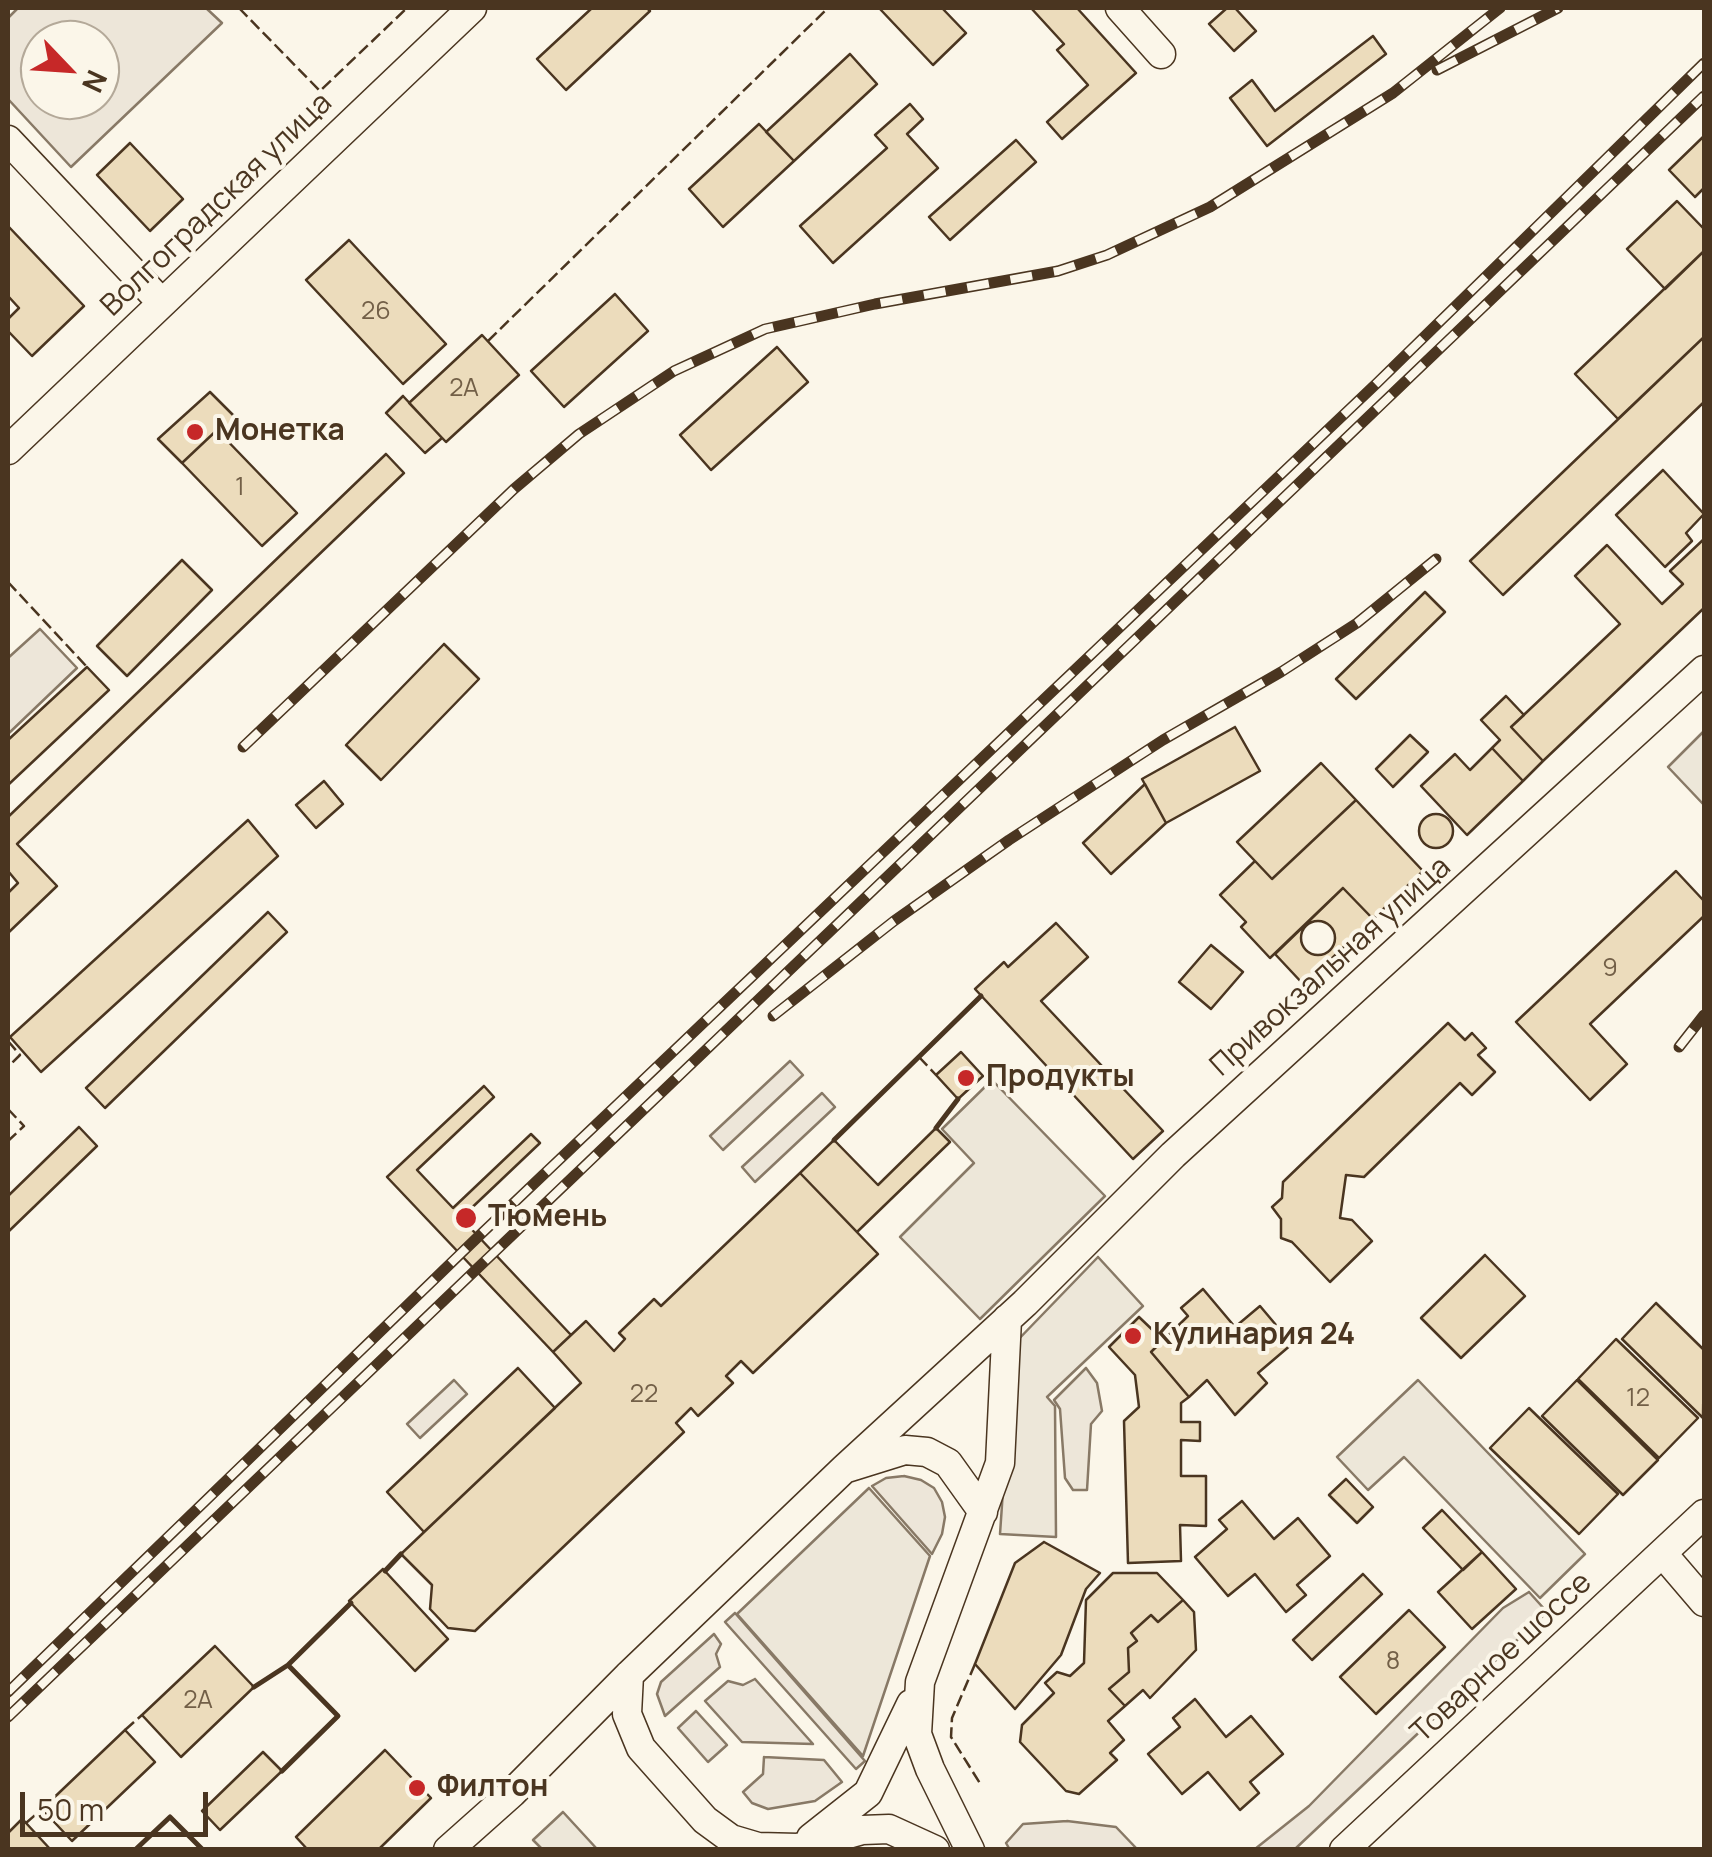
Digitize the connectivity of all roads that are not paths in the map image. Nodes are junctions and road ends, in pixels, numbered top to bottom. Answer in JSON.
{"nodes":[{"id":1,"x":472,"y":8,"type":"edge"},
{"id":2,"x":1120,"y":8,"type":"edge"},
{"id":3,"x":1161,"y":54,"type":"dead end"},
{"id":4,"x":8,"y":140,"type":"edge"},
{"id":5,"x":162,"y":303,"type":"junction"},
{"id":6,"x":8,"y":450,"type":"edge"},
{"id":7,"x":1704,"y":670,"type":"edge"},
{"id":8,"x":1007,"y":1319,"type":"junction"},
{"id":9,"x":844,"y":1469,"type":"junction"},
{"id":10,"x":983,"y":1512,"type":"junction"},
{"id":11,"x":1704,"y":1514,"type":"edge"},
{"id":12,"x":1664,"y":1554,"type":"junction"},
{"id":13,"x":1703,"y":1595,"type":"edge"},
{"id":14,"x":629,"y":1675,"type":"junction"},
{"id":15,"x":920,"y":1682,"type":"junction"},
{"id":16,"x":798,"y":1848,"type":"edge"},
{"id":17,"x":448,"y":1850,"type":"edge"},
{"id":18,"x":935,"y":1850,"type":"edge"},
{"id":19,"x":970,"y":1850,"type":"edge"},
{"id":20,"x":1344,"y":1850,"type":"edge"}],
"edges":[{"from":1,"to":5,"type":"street","name":"Волгоградская улица"},
{"from":2,"to":3,"type":"street"},
{"from":4,"to":5,"type":"street"},
{"from":5,"to":6,"type":"street","name":"Волгоградская улица"},
{"from":7,"to":8,"type":"street","name":"Привокзальная улица"},
{"from":8,"to":9,"type":"street","name":"Привокзальная улица"},
{"from":8,"to":10,"type":"street"},
{"from":9,"to":10,"type":"street","name":"Привокзальная улица"},
{"from":9,"to":14,"type":"street","name":"Привокзальная улица"},
{"from":10,"to":15,"type":"street"},
{"from":11,"to":12,"type":"street","name":"Товарное шоссе"},
{"from":12,"to":13,"type":"street"},
{"from":12,"to":20,"type":"street","name":"Товарное шоссе"},
{"from":14,"to":16,"type":"street"},
{"from":14,"to":17,"type":"street","name":"Привокзальная улица"},
{"from":15,"to":16,"type":"street"},
{"from":15,"to":19,"type":"street"},
{"from":16,"to":18,"type":"street"}]}
